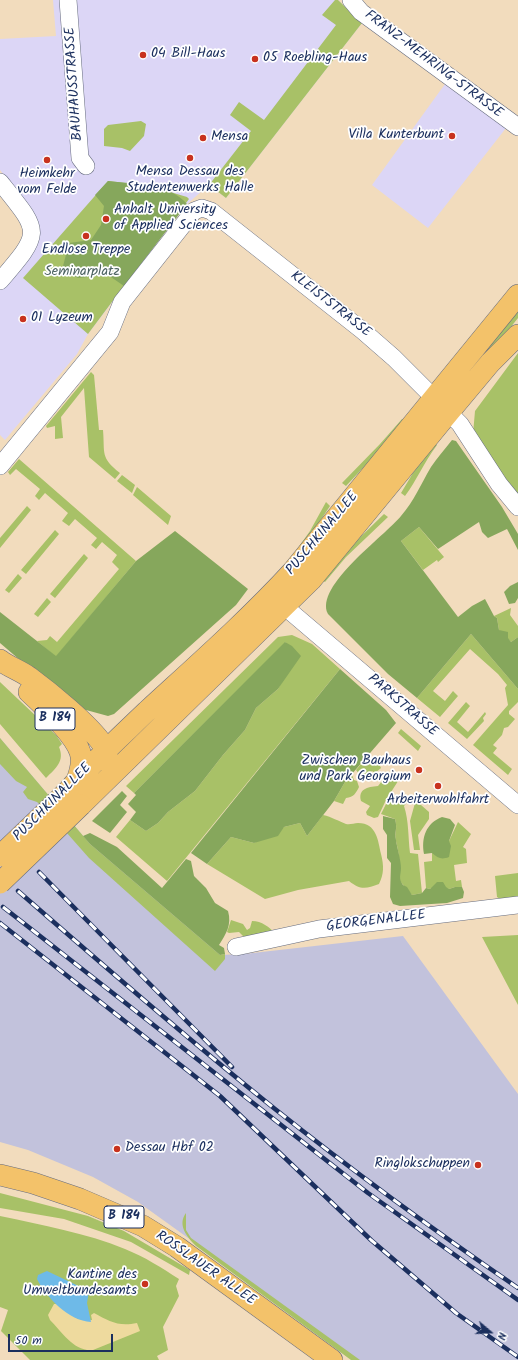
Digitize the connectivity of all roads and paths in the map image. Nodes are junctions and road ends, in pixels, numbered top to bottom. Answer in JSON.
{"nodes":[{"id":1,"x":68,"y":0,"type":"edge"},
{"id":2,"x":351,"y":0,"type":"edge"},
{"id":3,"x":518,"y":127,"type":"edge"},
{"id":4,"x":86,"y":166,"type":"dead end"},
{"id":5,"x":0,"y":182,"type":"edge"},
{"id":6,"x":0,"y":281,"type":"edge"},
{"id":7,"x":518,"y":295,"type":"edge"},
{"id":8,"x":518,"y":335,"type":"edge"},
{"id":9,"x":442,"y":405,"type":"junction"},
{"id":10,"x":0,"y":466,"type":"edge"},
{"id":11,"x":514,"y":502,"type":"edge"},
{"id":12,"x":285,"y":607,"type":"junction"},
{"id":13,"x":4,"y":663,"type":"edge"},
{"id":14,"x":105,"y":750,"type":"junction"},
{"id":15,"x":107,"y":779,"type":"junction"},
{"id":16,"x":75,"y":792,"type":"junction"},
{"id":17,"x":518,"y":805,"type":"edge"},
{"id":18,"x":0,"y":856,"type":"edge"},
{"id":19,"x":0,"y":883,"type":"edge"},
{"id":20,"x":518,"y":905,"type":"edge"},
{"id":21,"x":236,"y":947,"type":"dead end"},
{"id":22,"x":0,"y":1175,"type":"edge"},
{"id":23,"x":332,"y":1360,"type":"edge"}],
"edges":[{"from":1,"to":4,"type":"street","name":"BAUHAUSSTRASSE"},
{"from":2,"to":3,"type":"street","name":"FRANZ-MEHRING-STRASSE"},
{"from":5,"to":6,"type":"street"},
{"from":7,"to":9,"type":"main road","name":"PUSCHKINALLEE"},
{"from":8,"to":9,"type":"main road","name":"PUSCHKINALLEE"},
{"from":9,"to":10,"type":"street","name":"KLEISTSTRASSE"},
{"from":9,"to":11,"type":"street","name":"KLEISTSTRASSE"},
{"from":9,"to":12,"type":"main road","name":"PUSCHKINALLEE"},
{"from":9,"to":14,"type":"main road","name":"PUSCHKINALLEE"},
{"from":12,"to":15,"type":"main road","name":"PUSCHKINALLEE"},
{"from":12,"to":17,"type":"street","name":"PARKSTRASSE"},
{"from":13,"to":14,"type":"main road","number":"B 184"},
{"from":13,"to":16,"type":"main road","number":"B 184"},
{"from":14,"to":15,"type":"main road","name":"PUSCHKINALLEE"},
{"from":14,"to":16,"type":"main road","name":"PUSCHKINALLEE"},
{"from":15,"to":16,"type":"main road","name":"PUSCHKINALLEE"},
{"from":16,"to":18,"type":"main road","name":"PUSCHKINALLEE","bridge":true},
{"from":16,"to":19,"type":"main road","name":"PUSCHKINALLEE","bridge":true},
{"from":20,"to":21,"type":"street","name":"GEORGENALLEE"},
{"from":22,"to":23,"type":"main road","name":"ROSSLAUER ALLEE","number":"B 184"}]}
